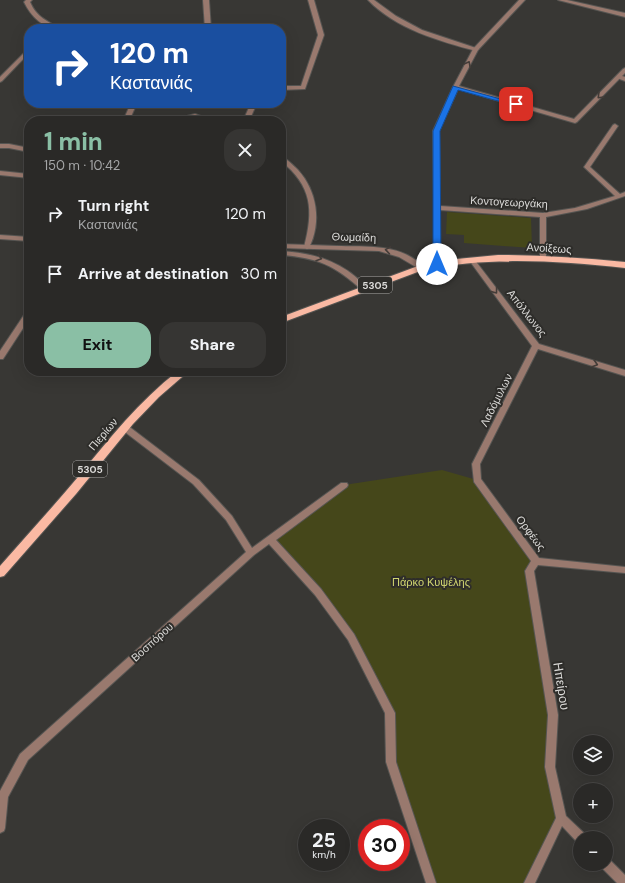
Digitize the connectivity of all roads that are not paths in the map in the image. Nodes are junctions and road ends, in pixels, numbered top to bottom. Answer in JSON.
{"nodes":[{"id":1,"x":29,"y":0,"type":"edge"},
{"id":2,"x":206,"y":0,"type":"edge"},
{"id":3,"x":311,"y":0,"type":"edge"},
{"id":4,"x":371,"y":0,"type":"edge"},
{"id":5,"x":522,"y":0,"type":"edge"},
{"id":6,"x":561,"y":0,"type":"edge"},
{"id":7,"x":625,"y":15,"type":"edge"},
{"id":8,"x":45,"y":24,"type":"edge"},
{"id":9,"x":208,"y":24,"type":"edge"},
{"id":10,"x":476,"y":49,"type":"junction"},
{"id":11,"x":24,"y":55,"type":"edge"},
{"id":12,"x":625,"y":70,"type":"edge"},
{"id":13,"x":622,"y":78,"type":"edge"},
{"id":14,"x":0,"y":80,"type":"edge"},
{"id":15,"x":456,"y":87,"type":"junction"},
{"id":16,"x":286,"y":88,"type":"edge"},
{"id":17,"x":615,"y":126,"type":"dead end"},
{"id":18,"x":0,"y":146,"type":"edge"},
{"id":19,"x":24,"y":149,"type":"edge"},
{"id":20,"x":286,"y":162,"type":"edge"},
{"id":21,"x":0,"y":173,"type":"edge"},
{"id":22,"x":24,"y":175,"type":"edge"},
{"id":23,"x":622,"y":195,"type":"edge"},
{"id":24,"x":437,"y":208,"type":"junction"},
{"id":25,"x":543,"y":215,"type":"junction"},
{"id":26,"x":0,"y":237,"type":"edge"},
{"id":27,"x":24,"y":239,"type":"edge"},
{"id":28,"x":286,"y":246,"type":"edge"},
{"id":29,"x":307,"y":247,"type":"junction"},
{"id":30,"x":286,"y":253,"type":"edge"},
{"id":31,"x":543,"y":257,"type":"junction"},
{"id":32,"x":472,"y":260,"type":"junction"},
{"id":33,"x":437,"y":264,"type":"junction"},
{"id":34,"x":625,"y":265,"type":"edge"},
{"id":35,"x":421,"y":268,"type":"junction"},
{"id":36,"x":365,"y":289,"type":"junction"},
{"id":37,"x":286,"y":318,"type":"edge"},
{"id":38,"x":24,"y":321,"type":"edge"},
{"id":39,"x":536,"y":346,"type":"junction"},
{"id":40,"x":0,"y":357,"type":"edge"},
{"id":41,"x":625,"y":373,"type":"edge"},
{"id":42,"x":178,"y":376,"type":"edge"},
{"id":43,"x":124,"y":427,"type":"junction"},
{"id":44,"x":476,"y":464,"type":"joint"},
{"id":45,"x":344,"y":485,"type":"dead end"},
{"id":46,"x":270,"y":539,"type":"junction"},
{"id":47,"x":251,"y":553,"type":"junction"},
{"id":48,"x":536,"y":561,"type":"junction"},
{"id":49,"x":625,"y":570,"type":"edge"},
{"id":50,"x":0,"y":573,"type":"edge"},
{"id":51,"x":561,"y":818,"type":"junction"},
{"id":52,"x":0,"y":828,"type":"edge"},
{"id":53,"x":574,"y":831,"type":"edge"},
{"id":54,"x":613,"y":871,"type":"edge"},
{"id":55,"x":431,"y":883,"type":"edge"},
{"id":56,"x":529,"y":883,"type":"edge"},
{"id":57,"x":625,"y":883,"type":"edge"}],
"edges":[{"from":1,"to":8,"type":"street"},
{"from":2,"to":9,"type":"street"},
{"from":3,"to":16,"type":"street"},
{"from":4,"to":10,"type":"street"},
{"from":5,"to":10,"type":"street"},
{"from":6,"to":7,"type":"street"},
{"from":15,"to":10,"type":"street","one_way":true},
{"from":11,"to":14,"type":"street"},
{"from":12,"to":13,"type":"street"},
{"from":13,"to":15,"type":"street","one_way":true},
{"from":15,"to":24,"type":"street"},
{"from":17,"to":23,"type":"street"},
{"from":18,"to":19,"type":"street"},
{"from":20,"to":29,"type":"street"},
{"from":21,"to":22,"type":"street"},
{"from":23,"to":25,"type":"street","name":"Κοντογεωργάκη"},
{"from":24,"to":25,"type":"street","name":"Κοντογεωργάκη"},
{"from":24,"to":33,"type":"street"},
{"from":25,"to":31,"type":"street"},
{"from":26,"to":27,"type":"street"},
{"from":28,"to":29,"type":"street","name":"Θωμαίδη"},
{"from":35,"to":29,"type":"street","name":"Θωμαίδη","one_way":true},
{"from":30,"to":36,"type":"street","one_way":true},
{"from":31,"to":32,"type":"main road","name":"Ανοίξεως","number":"5305"},
{"from":31,"to":34,"type":"main road","name":"Ανοίξεως","number":"5305"},
{"from":32,"to":33,"type":"main road","number":"5305"},
{"from":32,"to":39,"type":"street","name":"Απόλλωνος","one_way":true},
{"from":33,"to":35,"type":"main road","number":"5305"},
{"from":35,"to":36,"type":"main road","number":"5305"},
{"from":36,"to":37,"type":"main road","number":"5305"},
{"from":38,"to":40,"type":"street"},
{"from":39,"to":41,"type":"street","name":"Απόλλωνος","one_way":true},
{"from":39,"to":44,"type":"street","name":"Λαδόμυλων"},
{"from":42,"to":43,"type":"main road","name":"Πιερίων","number":"5305"},
{"from":43,"to":47,"type":"street"},
{"from":43,"to":50,"type":"main road","name":"Πιερίων","number":"5305"},
{"from":44,"to":48,"type":"street","name":"Ορφέως"},
{"from":45,"to":46,"type":"street","name":"Βοσπόρου"},
{"from":46,"to":47,"type":"street","name":"Βοσπόρου"},
{"from":46,"to":55,"type":"street"},
{"from":47,"to":52,"type":"street","name":"Βοσπόρου"},
{"from":48,"to":49,"type":"street","name":"Ορφέως"},
{"from":48,"to":51,"type":"street","name":"Ηπείρου"},
{"from":51,"to":53,"type":"street"},
{"from":51,"to":56,"type":"street"},
{"from":54,"to":57,"type":"street"}]}
